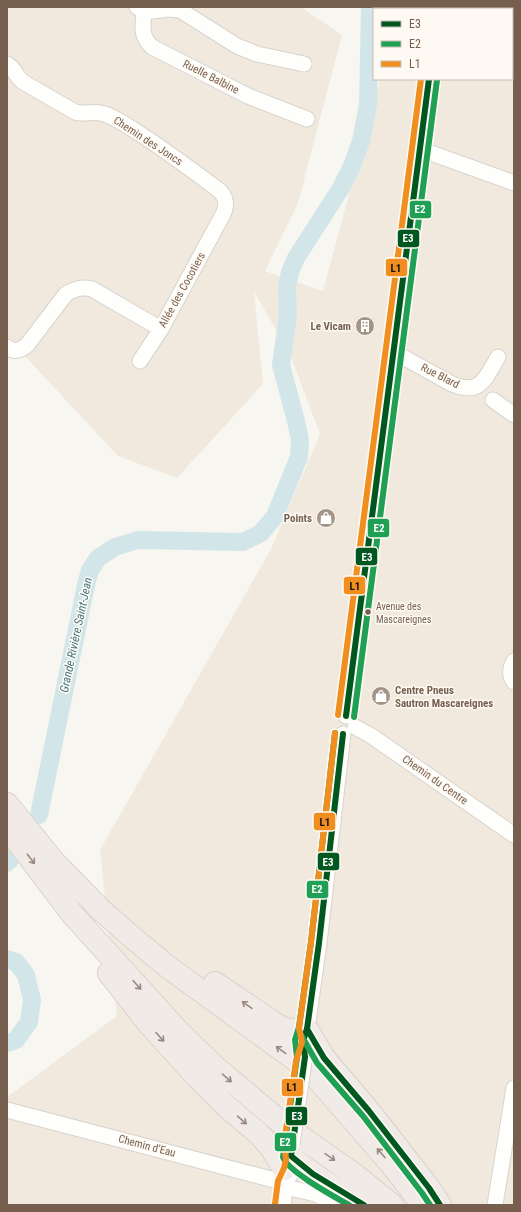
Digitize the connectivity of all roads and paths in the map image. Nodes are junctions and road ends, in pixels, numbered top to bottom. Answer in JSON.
{"nodes":[{"id":1,"x":140,"y":10,"type":"edge"},
{"id":2,"x":7,"y":64,"type":"edge"},
{"id":3,"x":304,"y":64,"type":"dead end"},
{"id":4,"x":429,"y":80,"type":"edge"},
{"id":5,"x":307,"y":119,"type":"dead end"},
{"id":6,"x":420,"y":149,"type":"junction"},
{"id":7,"x":514,"y":183,"type":"edge"},
{"id":8,"x":221,"y":218,"type":"joint"},
{"id":9,"x":161,"y":329,"type":"junction"},
{"id":10,"x":7,"y":347,"type":"edge"},
{"id":11,"x":394,"y":352,"type":"junction"},
{"id":12,"x":498,"y":357,"type":"dead end"},
{"id":13,"x":140,"y":361,"type":"dead end"},
{"id":14,"x":493,"y":400,"type":"dead end"},
{"id":15,"x":514,"y":415,"type":"edge"},
{"id":16,"x":514,"y":661,"type":"edge"},
{"id":17,"x":514,"y":682,"type":"edge"},
{"id":18,"x":348,"y":726,"type":"junction"},
{"id":19,"x":7,"y":803,"type":"edge"},
{"id":20,"x":7,"y":828,"type":"edge"},
{"id":21,"x":514,"y":835,"type":"edge"},
{"id":22,"x":73,"y":915,"type":"junction"},
{"id":23,"x":280,"y":1027,"type":"junction"},
{"id":24,"x":307,"y":1029,"type":"junction"},
{"id":25,"x":311,"y":1059,"type":"junction"},
{"id":26,"x":514,"y":1088,"type":"edge"},
{"id":27,"x":7,"y":1110,"type":"edge"},
{"id":28,"x":288,"y":1170,"type":"junction"},
{"id":29,"x":283,"y":1205,"type":"edge"},
{"id":30,"x":336,"y":1205,"type":"edge"},
{"id":31,"x":364,"y":1205,"type":"edge"},
{"id":32,"x":392,"y":1205,"type":"edge"},
{"id":33,"x":423,"y":1205,"type":"edge"},
{"id":34,"x":440,"y":1205,"type":"edge"},
{"id":35,"x":494,"y":1205,"type":"edge"}],
"edges":[{"from":1,"to":3,"type":"street","name":"Ruelle Balbine"},
{"from":1,"to":5,"type":"street","name":"Ruelle Balbine"},
{"from":2,"to":8,"type":"street","name":"Chemin des Joncs"},
{"from":4,"to":6,"type":"street"},
{"from":6,"to":7,"type":"street"},
{"from":6,"to":11,"type":"street"},
{"from":8,"to":9,"type":"street","name":"Allée des Cocotiers"},
{"from":9,"to":10,"type":"street"},
{"from":9,"to":13,"type":"street","name":"Allée des Cocotiers"},
{"from":11,"to":12,"type":"street","name":"Rue Blard"},
{"from":11,"to":18,"type":"street"},
{"from":14,"to":15,"type":"street"},
{"from":16,"to":17,"type":"street"},
{"from":18,"to":21,"type":"street","name":"Chemin du Centre"},
{"from":18,"to":24,"type":"street"},
{"from":23,"to":19,"type":"highway","one_way":true},
{"from":33,"to":19,"type":"highway","one_way":true},
{"from":20,"to":22,"type":"highway","one_way":true},
{"from":22,"to":28,"type":"highway","one_way":true},
{"from":22,"to":32,"type":"highway","one_way":true},
{"from":23,"to":24,"type":"highway"},
{"from":23,"to":25,"type":"highway"},
{"from":24,"to":25,"type":"highway"},
{"from":25,"to":28,"type":"street","bridge":true},
{"from":25,"to":34,"type":"highway"},
{"from":26,"to":35,"type":"street"},
{"from":27,"to":28,"type":"street","name":"Chemin d'Eau"},
{"from":28,"to":29,"type":"street"},
{"from":28,"to":30,"type":"street","name":"Chemin d'Eau"},
{"from":28,"to":31,"type":"highway"}]}
